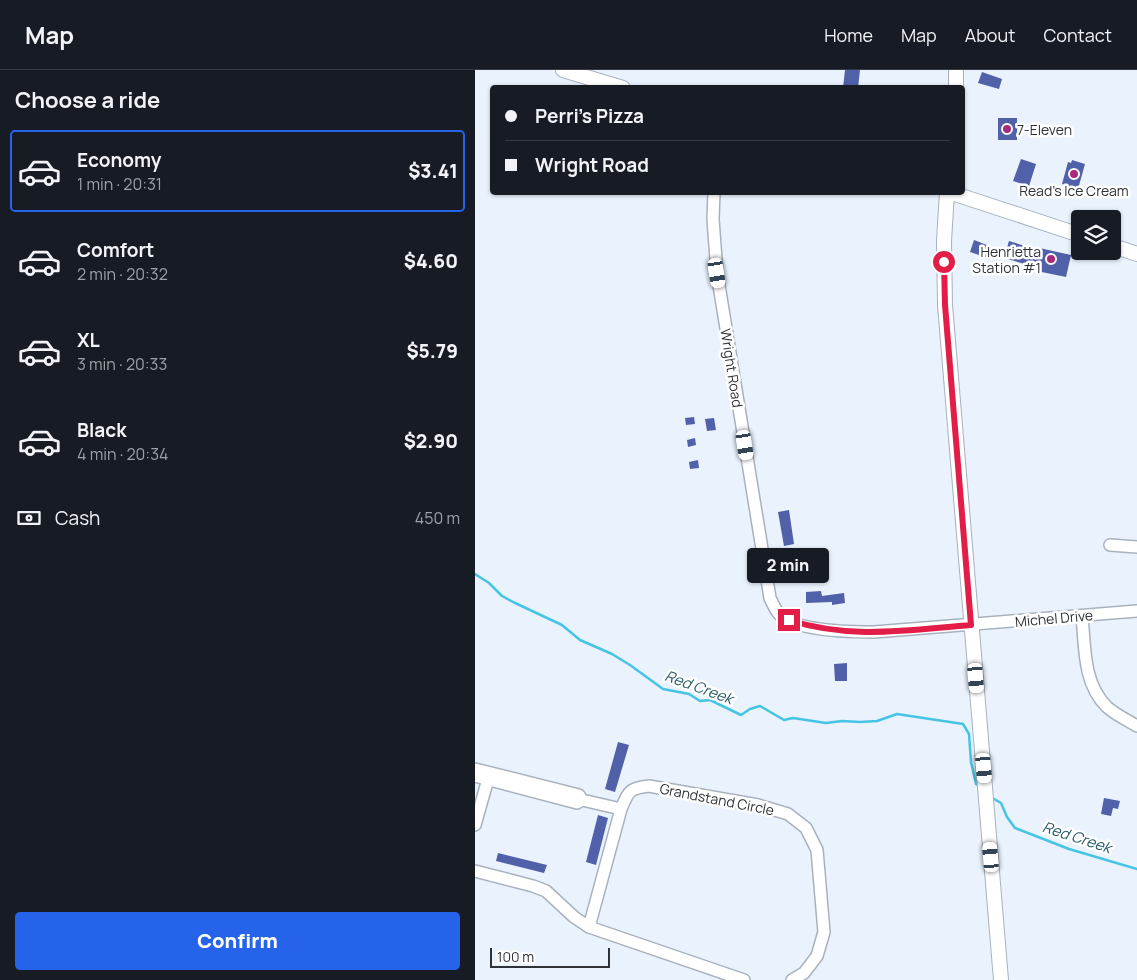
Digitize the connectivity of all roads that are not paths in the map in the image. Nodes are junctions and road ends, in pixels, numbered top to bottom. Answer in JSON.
{"nodes":[{"id":1,"x":563,"y":70,"type":"edge"},
{"id":2,"x":956,"y":70,"type":"edge"},
{"id":3,"x":613,"y":85,"type":"edge"},
{"id":4,"x":955,"y":85,"type":"edge"},
{"id":5,"x":713,"y":195,"type":"edge"},
{"id":6,"x":948,"y":195,"type":"edge"},
{"id":7,"x":957,"y":195,"type":"edge"},
{"id":8,"x":1071,"y":232,"type":"edge"},
{"id":9,"x":1121,"y":249,"type":"edge"},
{"id":10,"x":1137,"y":254,"type":"edge"},
{"id":11,"x":1110,"y":545,"type":"dead end"},
{"id":12,"x":1137,"y":548,"type":"edge"},
{"id":13,"x":1137,"y":611,"type":"edge"},
{"id":14,"x":1082,"y":616,"type":"junction"},
{"id":15,"x":971,"y":625,"type":"junction"},
{"id":16,"x":1137,"y":726,"type":"edge"},
{"id":17,"x":475,"y":769,"type":"edge"},
{"id":18,"x":475,"y":776,"type":"edge"},
{"id":19,"x":488,"y":779,"type":"junction"},
{"id":20,"x":582,"y":800,"type":"junction"},
{"id":21,"x":621,"y":809,"type":"junction"},
{"id":22,"x":475,"y":825,"type":"edge"},
{"id":23,"x":475,"y":871,"type":"edge"},
{"id":24,"x":589,"y":927,"type":"junction"},
{"id":25,"x":744,"y":980,"type":"edge"},
{"id":26,"x":792,"y":980,"type":"edge"},
{"id":27,"x":1001,"y":980,"type":"edge"}],
"edges":[{"from":1,"to":3,"type":"main road"},
{"from":2,"to":4,"type":"main road"},
{"from":5,"to":15,"type":"street","name":"Wright Road"},
{"from":6,"to":15,"type":"main road"},
{"from":7,"to":8,"type":"main road"},
{"from":9,"to":10,"type":"main road"},
{"from":11,"to":12,"type":"street"},
{"from":13,"to":14,"type":"street","name":"Michel Drive"},
{"from":14,"to":15,"type":"street","name":"Michel Drive"},
{"from":14,"to":16,"type":"street"},
{"from":15,"to":27,"type":"main road"},
{"from":17,"to":20,"type":"street"},
{"from":18,"to":19,"type":"street"},
{"from":19,"to":20,"type":"street"},
{"from":19,"to":22,"type":"street"},
{"from":20,"to":21,"type":"street"},
{"from":21,"to":24,"type":"street","name":"Grandstand Circle"},
{"from":21,"to":26,"type":"street","name":"Grandstand Circle"},
{"from":23,"to":24,"type":"street"},
{"from":24,"to":25,"type":"street"}]}
